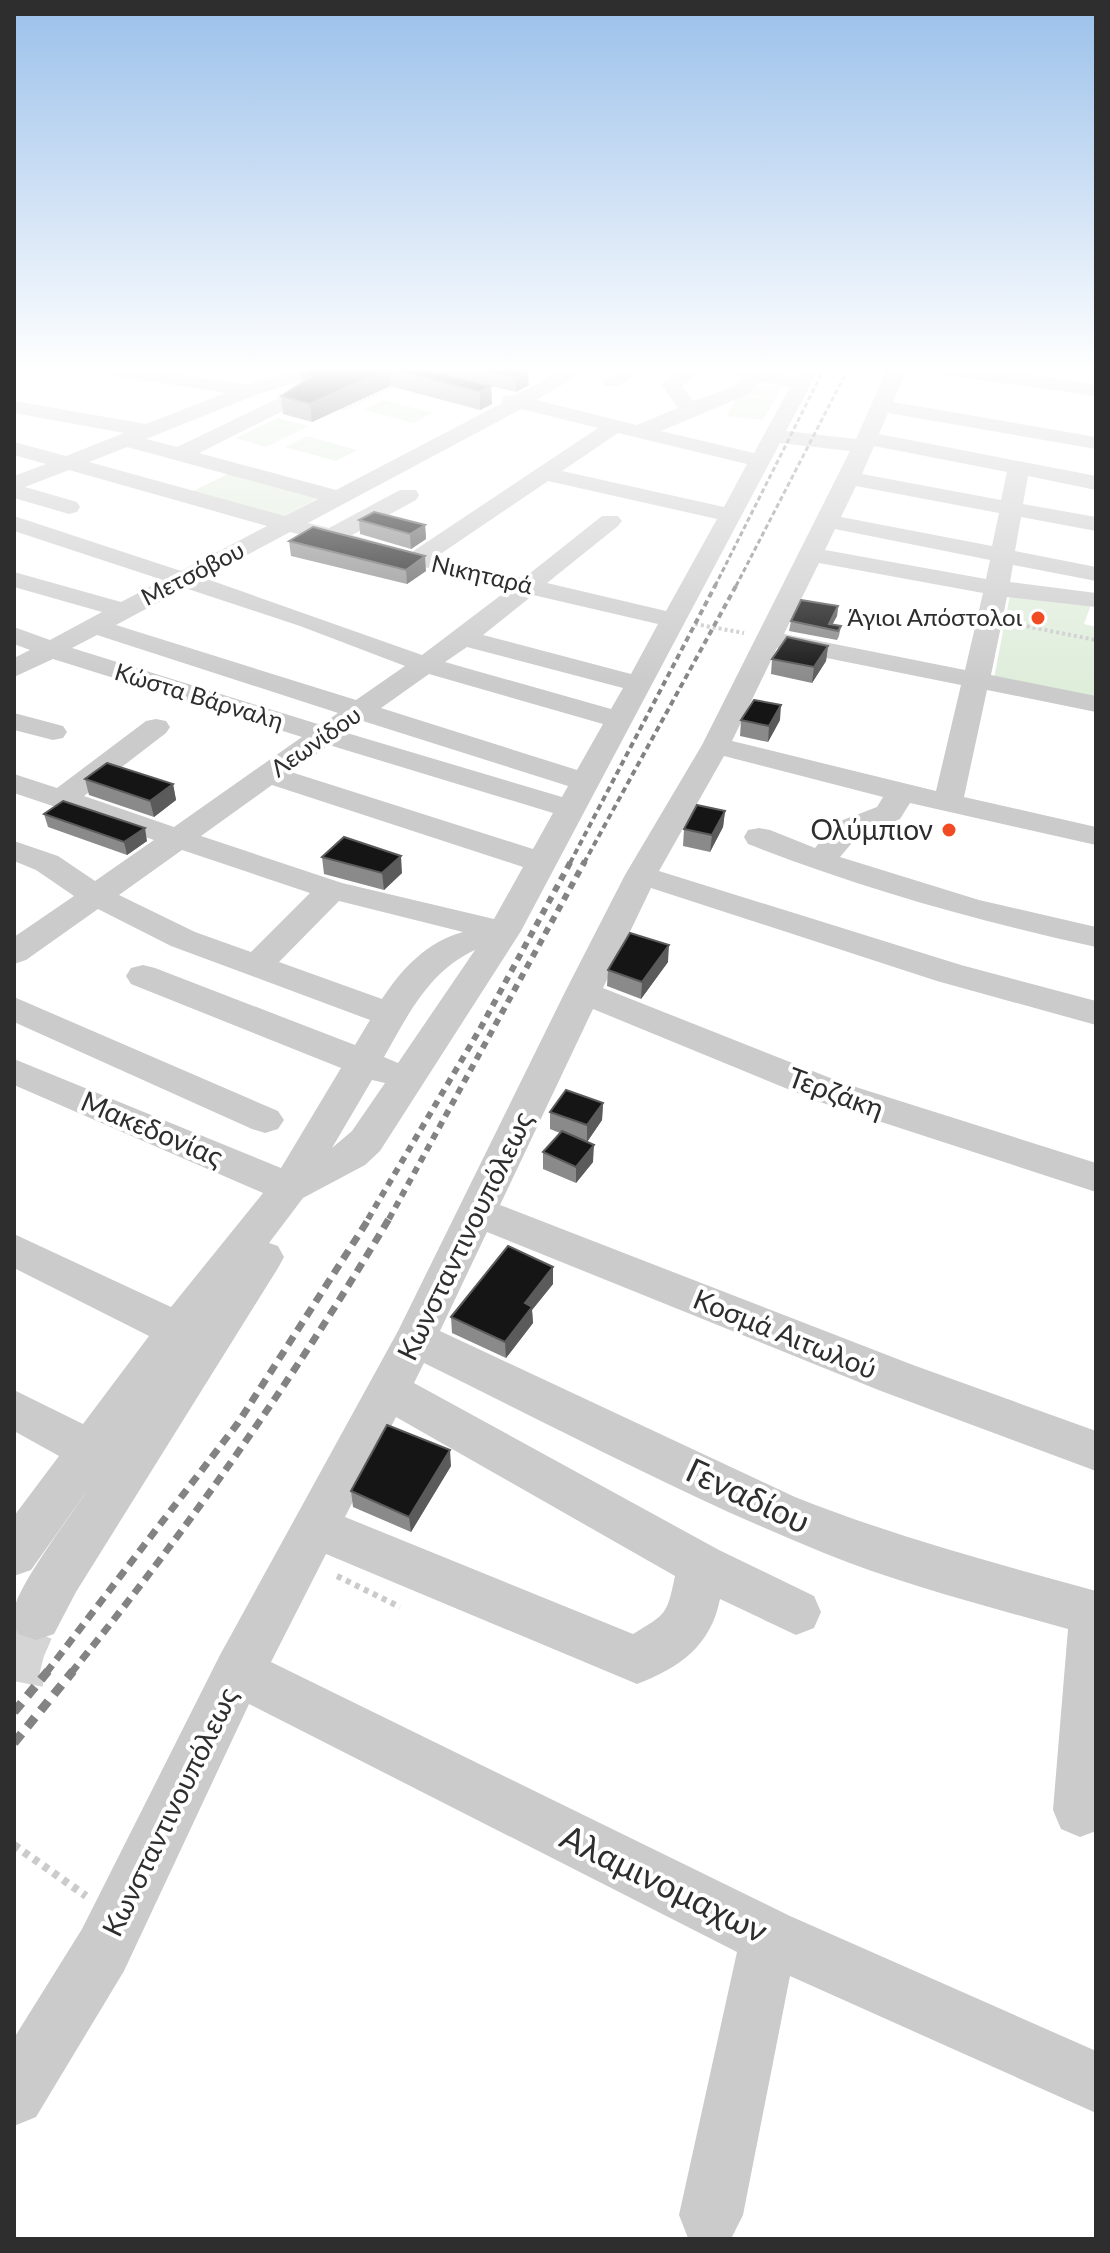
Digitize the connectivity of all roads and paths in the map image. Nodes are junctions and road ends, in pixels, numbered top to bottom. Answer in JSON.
{"nodes":[{"id":1,"x":47,"y":472,"type":"edge"},
{"id":2,"x":105,"y":472,"type":"edge"},
{"id":3,"x":246,"y":472,"type":"edge"},
{"id":4,"x":385,"y":472,"type":"edge"},
{"id":5,"x":548,"y":472,"type":"edge"},
{"id":6,"x":754,"y":472,"type":"edge"},
{"id":7,"x":852,"y":472,"type":"edge"},
{"id":8,"x":1017,"y":472,"type":"edge"},
{"id":9,"x":1035,"y":472,"type":"edge"},
{"id":10,"x":545,"y":474,"type":"junction"},
{"id":11,"x":849,"y":478,"type":"junction"},
{"id":12,"x":1096,"y":483,"type":"edge"},
{"id":13,"x":14,"y":484,"type":"edge"},
{"id":14,"x":14,"y":491,"type":"edge"},
{"id":15,"x":408,"y":495,"type":"dead end"},
{"id":16,"x":337,"y":497,"type":"junction"},
{"id":17,"x":69,"y":507,"type":"dead end"},
{"id":18,"x":1011,"y":509,"type":"junction"},
{"id":19,"x":731,"y":515,"type":"junction"},
{"id":20,"x":610,"y":521,"type":"dead end"},
{"id":21,"x":827,"y":521,"type":"junction"},
{"id":22,"x":14,"y":523,"type":"edge"},
{"id":23,"x":1096,"y":524,"type":"edge"},
{"id":24,"x":289,"y":525,"type":"junction"},
{"id":25,"x":332,"y":536,"type":"junction"},
{"id":26,"x":383,"y":550,"type":"junction"},
{"id":27,"x":810,"y":554,"type":"junction"},
{"id":28,"x":1002,"y":556,"type":"junction"},
{"id":29,"x":416,"y":560,"type":"junction"},
{"id":30,"x":356,"y":569,"type":"edge"},
{"id":31,"x":1096,"y":574,"type":"edge"},
{"id":32,"x":14,"y":579,"type":"edge"},
{"id":33,"x":182,"y":579,"type":"junction"},
{"id":34,"x":529,"y":587,"type":"junction"},
{"id":35,"x":997,"y":588,"type":"junction"},
{"id":36,"x":1096,"y":600,"type":"edge"},
{"id":37,"x":121,"y":610,"type":"junction"},
{"id":38,"x":673,"y":620,"type":"junction"},
{"id":39,"x":1005,"y":622,"type":"dead end"},
{"id":40,"x":93,"y":626,"type":"junction"},
{"id":41,"x":14,"y":635,"type":"edge"},
{"id":42,"x":463,"y":638,"type":"junction"},
{"id":43,"x":769,"y":638,"type":"junction"},
{"id":44,"x":1096,"y":640,"type":"edge"},
{"id":45,"x":51,"y":648,"type":"junction"},
{"id":46,"x":425,"y":665,"type":"junction"},
{"id":47,"x":14,"y":669,"type":"edge"},
{"id":48,"x":976,"y":679,"type":"junction"},
{"id":49,"x":639,"y":684,"type":"junction"},
{"id":50,"x":1096,"y":704,"type":"edge"},
{"id":51,"x":361,"y":712,"type":"junction"},
{"id":52,"x":619,"y":720,"type":"junction"},
{"id":53,"x":14,"y":721,"type":"edge"},
{"id":54,"x":156,"y":727,"type":"dead end"},
{"id":55,"x":53,"y":732,"type":"dead end"},
{"id":56,"x":326,"y":735,"type":"junction"},
{"id":57,"x":716,"y":745,"type":"junction"},
{"id":58,"x":270,"y":775,"type":"junction"},
{"id":59,"x":585,"y":782,"type":"junction"},
{"id":60,"x":14,"y":783,"type":"edge"},
{"id":61,"x":901,"y":792,"type":"junction"},
{"id":62,"x":62,"y":798,"type":"junction"},
{"id":63,"x":948,"y":802,"type":"junction"},
{"id":64,"x":570,"y":809,"type":"junction"},
{"id":65,"x":1096,"y":836,"type":"edge"},
{"id":66,"x":759,"y":837,"type":"dead end"},
{"id":67,"x":180,"y":838,"type":"junction"},
{"id":68,"x":14,"y":850,"type":"edge"},
{"id":69,"x":541,"y":862,"type":"junction"},
{"id":70,"x":820,"y":862,"type":"junction"},
{"id":71,"x":641,"y":875,"type":"junction"},
{"id":72,"x":332,"y":890,"type":"junction"},
{"id":73,"x":96,"y":896,"type":"junction"},
{"id":74,"x":504,"y":931,"type":"junction"},
{"id":75,"x":1096,"y":937,"type":"edge"},
{"id":76,"x":14,"y":953,"type":"edge"},
{"id":77,"x":256,"y":966,"type":"junction"},
{"id":78,"x":143,"y":976,"type":"dead end"},
{"id":79,"x":582,"y":992,"type":"junction"},
{"id":80,"x":14,"y":1008,"type":"edge"},
{"id":81,"x":1096,"y":1013,"type":"edge"},
{"id":82,"x":389,"y":1014,"type":"junction"},
{"id":83,"x":361,"y":1064,"type":"junction"},
{"id":84,"x":14,"y":1071,"type":"edge"},
{"id":85,"x":407,"y":1077,"type":"junction"},
{"id":86,"x":265,"y":1120,"type":"dead end"},
{"id":87,"x":1096,"y":1178,"type":"edge"},
{"id":88,"x":289,"y":1188,"type":"junction"},
{"id":89,"x":477,"y":1212,"type":"junction"},
{"id":90,"x":14,"y":1250,"type":"edge"},
{"id":91,"x":178,"y":1330,"type":"junction"},
{"id":92,"x":415,"y":1339,"type":"junction"},
{"id":93,"x":389,"y":1391,"type":"junction"},
{"id":94,"x":14,"y":1409,"type":"edge"},
{"id":95,"x":1096,"y":1417,"type":"edge"},
{"id":96,"x":91,"y":1451,"type":"junction"},
{"id":97,"x":1096,"y":1451,"type":"edge"},
{"id":98,"x":22,"y":1530,"type":"edge"},
{"id":99,"x":321,"y":1548,"type":"junction"},
{"id":100,"x":702,"y":1566,"type":"junction"},
{"id":101,"x":400,"y":1607,"type":"dead end"},
{"id":102,"x":796,"y":1612,"type":"dead end"},
{"id":103,"x":1095,"y":1614,"type":"edge"},
{"id":104,"x":36,"y":1617,"type":"tunnel mouth"},
{"id":105,"x":238,"y":1672,"type":"junction"},
{"id":106,"x":1080,"y":1810,"type":"dead end"},
{"id":107,"x":14,"y":1845,"type":"edge"},
{"id":108,"x":90,"y":1899,"type":"dead end"},
{"id":109,"x":769,"y":1937,"type":"junction"},
{"id":110,"x":1096,"y":2082,"type":"edge"},
{"id":111,"x":14,"y":2095,"type":"edge"},
{"id":112,"x":711,"y":2215,"type":"dead end"}],
"edges":[{"from":1,"to":13,"type":"street"},
{"from":2,"to":24,"type":"street","name":"Νικηταρά"},
{"from":3,"to":16,"type":"street"},
{"from":4,"to":16,"type":"street","name":"Μετσόβου"},
{"from":5,"to":10,"type":"street"},
{"from":6,"to":19,"type":"street"},
{"from":7,"to":11,"type":"street","name":"Κωνσταντινουπόλεως"},
{"from":8,"to":18,"type":"street"},
{"from":9,"to":12,"type":"street"},
{"from":10,"to":19,"type":"street"},
{"from":10,"to":29,"type":"street"},
{"from":11,"to":18,"type":"street"},
{"from":11,"to":21,"type":"street","name":"Κωνσταντινουπόλεως"},
{"from":14,"to":17,"type":"street"},
{"from":15,"to":25,"type":"street"},
{"from":16,"to":24,"type":"street","name":"Μετσόβου"},
{"from":18,"to":23,"type":"street"},
{"from":18,"to":28,"type":"street"},
{"from":19,"to":38,"type":"street"},
{"from":20,"to":34,"type":"street","name":"Λεωνίδου"},
{"from":21,"to":27,"type":"street","name":"Κωνσταντινουπόλεως"},
{"from":21,"to":28,"type":"street"},
{"from":22,"to":33,"type":"street"},
{"from":24,"to":25,"type":"street","name":"Νικηταρά"},
{"from":24,"to":33,"type":"street","name":"Μετσόβου"},
{"from":25,"to":26,"type":"street","name":"Νικηταρά"},
{"from":26,"to":29,"type":"street","name":"Νικηταρά"},
{"from":26,"to":30,"type":"street"},
{"from":27,"to":35,"type":"street"},
{"from":27,"to":43,"type":"street","name":"Κωνσταντινουπόλεως"},
{"from":28,"to":31,"type":"street"},
{"from":28,"to":35,"type":"street"},
{"from":29,"to":34,"type":"street","name":"Νικηταρά"},
{"from":32,"to":37,"type":"street"},
{"from":33,"to":37,"type":"street","name":"Μετσόβου"},
{"from":33,"to":46,"type":"street"},
{"from":34,"to":38,"type":"street","name":"Νικηταρά"},
{"from":34,"to":42,"type":"street","name":"Λεωνίδου"},
{"from":35,"to":36,"type":"street"},
{"from":35,"to":48,"type":"street"},
{"from":37,"to":40,"type":"street","name":"Μετσόβου"},
{"from":38,"to":43,"type":"path"},
{"from":38,"to":49,"type":"street"},
{"from":39,"to":44,"type":"path"},
{"from":40,"to":45,"type":"street","name":"Μετσόβου"},
{"from":40,"to":51,"type":"street"},
{"from":41,"to":45,"type":"street","name":"Κώστα Βάρναλη"},
{"from":42,"to":46,"type":"street","name":"Λεωνίδου"},
{"from":42,"to":49,"type":"street"},
{"from":43,"to":48,"type":"street"},
{"from":43,"to":57,"type":"street","name":"Κωνσταντινουπόλεως"},
{"from":45,"to":47,"type":"street","name":"Μετσόβου"},
{"from":45,"to":56,"type":"street","name":"Κώστα Βάρναλη"},
{"from":46,"to":51,"type":"street","name":"Λεωνίδου"},
{"from":46,"to":52,"type":"street"},
{"from":48,"to":50,"type":"street"},
{"from":48,"to":63,"type":"street"},
{"from":49,"to":52,"type":"street"},
{"from":51,"to":56,"type":"street","name":"Λεωνίδου"},
{"from":51,"to":59,"type":"street"},
{"from":52,"to":59,"type":"street"},
{"from":53,"to":55,"type":"street"},
{"from":54,"to":62,"type":"street"},
{"from":56,"to":58,"type":"street","name":"Λεωνίδου"},
{"from":56,"to":64,"type":"street","name":"Κώστα Βάρναλη"},
{"from":57,"to":61,"type":"street"},
{"from":57,"to":71,"type":"street","name":"Κωνσταντινουπόλεως"},
{"from":58,"to":67,"type":"street","name":"Λεωνίδου"},
{"from":58,"to":69,"type":"street"},
{"from":59,"to":64,"type":"street"},
{"from":60,"to":62,"type":"street"},
{"from":61,"to":63,"type":"street"},
{"from":61,"to":70,"type":"street"},
{"from":62,"to":67,"type":"street"},
{"from":63,"to":65,"type":"street"},
{"from":64,"to":69,"type":"street"},
{"from":66,"to":70,"type":"street"},
{"from":67,"to":72,"type":"street"},
{"from":67,"to":73,"type":"street","name":"Λεωνίδου"},
{"from":68,"to":73,"type":"street"},
{"from":69,"to":74,"type":"street"},
{"from":70,"to":75,"type":"street"},
{"from":71,"to":79,"type":"street","name":"Κωνσταντινουπόλεως"},
{"from":71,"to":81,"type":"street"},
{"from":72,"to":74,"type":"street"},
{"from":72,"to":77,"type":"street"},
{"from":73,"to":76,"type":"street","name":"Λεωνίδου"},
{"from":73,"to":77,"type":"street"},
{"from":74,"to":82,"type":"street"},
{"from":74,"to":85,"type":"street"},
{"from":77,"to":82,"type":"street"},
{"from":78,"to":83,"type":"street"},
{"from":79,"to":87,"type":"street","name":"Τερζάκη"},
{"from":79,"to":89,"type":"street","name":"Κωνσταντινουπόλεως"},
{"from":80,"to":86,"type":"street"},
{"from":82,"to":83,"type":"street"},
{"from":83,"to":85,"type":"street"},
{"from":83,"to":88,"type":"street"},
{"from":84,"to":88,"type":"street","name":"Μακεδονίας"},
{"from":85,"to":88,"type":"street"},
{"from":88,"to":91,"type":"street"},
{"from":88,"to":104,"type":"street"},
{"from":89,"to":92,"type":"street","name":"Κωνσταντινουπόλεως"},
{"from":89,"to":97,"type":"street","name":"Κοσμά Αιτωλού"},
{"from":90,"to":91,"type":"street"},
{"from":91,"to":96,"type":"street"},
{"from":92,"to":93,"type":"street","name":"Κωνσταντινουπόλεως"},
{"from":92,"to":103,"type":"street","name":"Γεναδίου"},
{"from":93,"to":99,"type":"street","name":"Κωνσταντινουπόλεως"},
{"from":93,"to":100,"type":"street"},
{"from":94,"to":96,"type":"street"},
{"from":95,"to":97,"type":"street"},
{"from":96,"to":98,"type":"street"},
{"from":99,"to":100,"type":"street"},
{"from":99,"to":101,"type":"path"},
{"from":99,"to":105,"type":"street","name":"Κωνσταντινουπόλεως"},
{"from":100,"to":102,"type":"street"},
{"from":103,"to":106,"type":"street"},
{"from":105,"to":109,"type":"street","name":"Αλαμινομαχων"},
{"from":105,"to":111,"type":"street","name":"Κωνσταντινουπόλεως"},
{"from":107,"to":108,"type":"path"},
{"from":109,"to":110,"type":"street","name":"Αλαμινομαχων"},
{"from":109,"to":112,"type":"street"}]}
